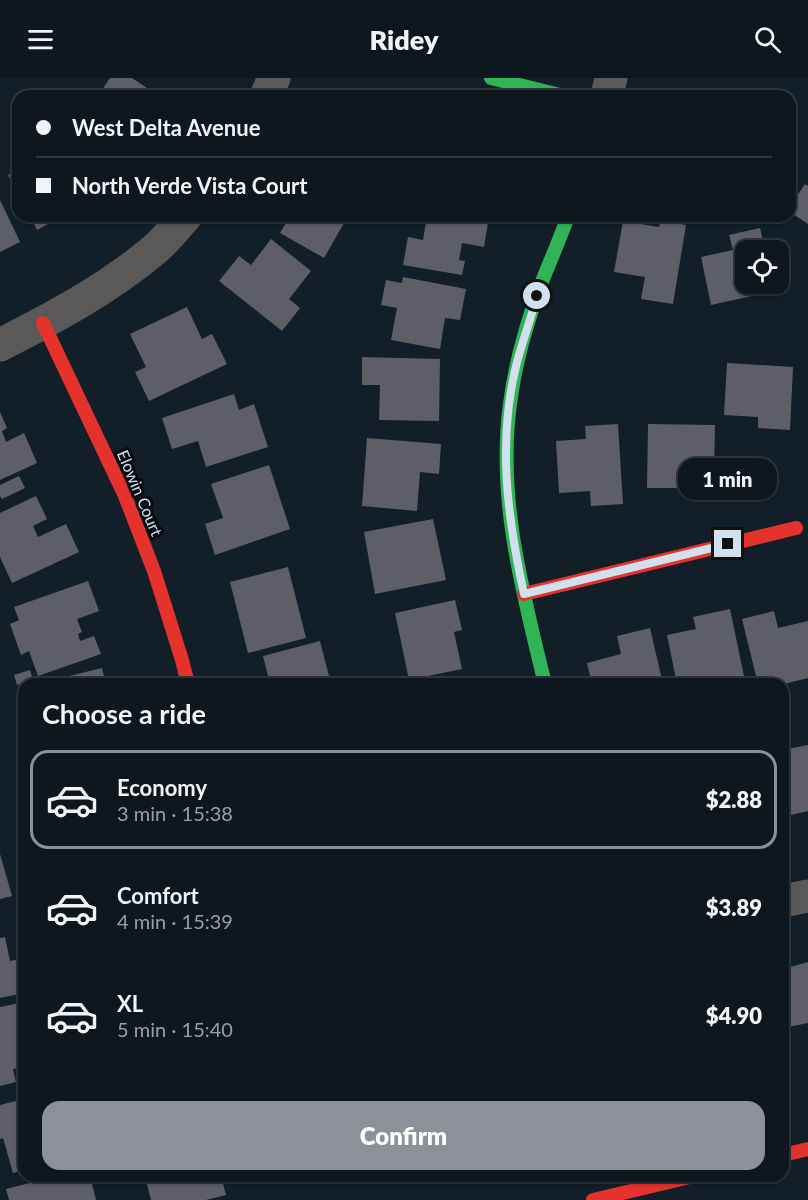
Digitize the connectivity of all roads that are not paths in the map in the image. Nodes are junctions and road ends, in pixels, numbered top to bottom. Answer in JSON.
{"nodes":[{"id":1,"x":491,"y":78,"type":"edge"},
{"id":2,"x":540,"y":90,"type":"edge"},
{"id":3,"x":180,"y":222,"type":"edge"},
{"id":4,"x":566,"y":222,"type":"edge"},
{"id":5,"x":43,"y":323,"type":"junction"},
{"id":6,"x":0,"y":345,"type":"edge"},
{"id":7,"x":796,"y":528,"type":"dead end"},
{"id":8,"x":524,"y":594,"type":"junction"},
{"id":9,"x":186,"y":678,"type":"edge"},
{"id":10,"x":544,"y":678,"type":"edge"},
{"id":11,"x":808,"y":896,"type":"edge"},
{"id":12,"x":789,"y":900,"type":"edge"},
{"id":13,"x":808,"y":1149,"type":"edge"},
{"id":14,"x":789,"y":1154,"type":"edge"},
{"id":15,"x":659,"y":1182,"type":"edge"},
{"id":16,"x":592,"y":1200,"type":"edge"}],
"edges":[{"from":1,"to":2,"type":"street"},
{"from":3,"to":5,"type":"street"},
{"from":4,"to":8,"type":"street"},
{"from":5,"to":6,"type":"street"},
{"from":5,"to":9,"type":"street","name":"Elowin Court"},
{"from":7,"to":8,"type":"street"},
{"from":8,"to":10,"type":"street"},
{"from":11,"to":12,"type":"street"},
{"from":13,"to":14,"type":"street"},
{"from":15,"to":16,"type":"street"}]}
